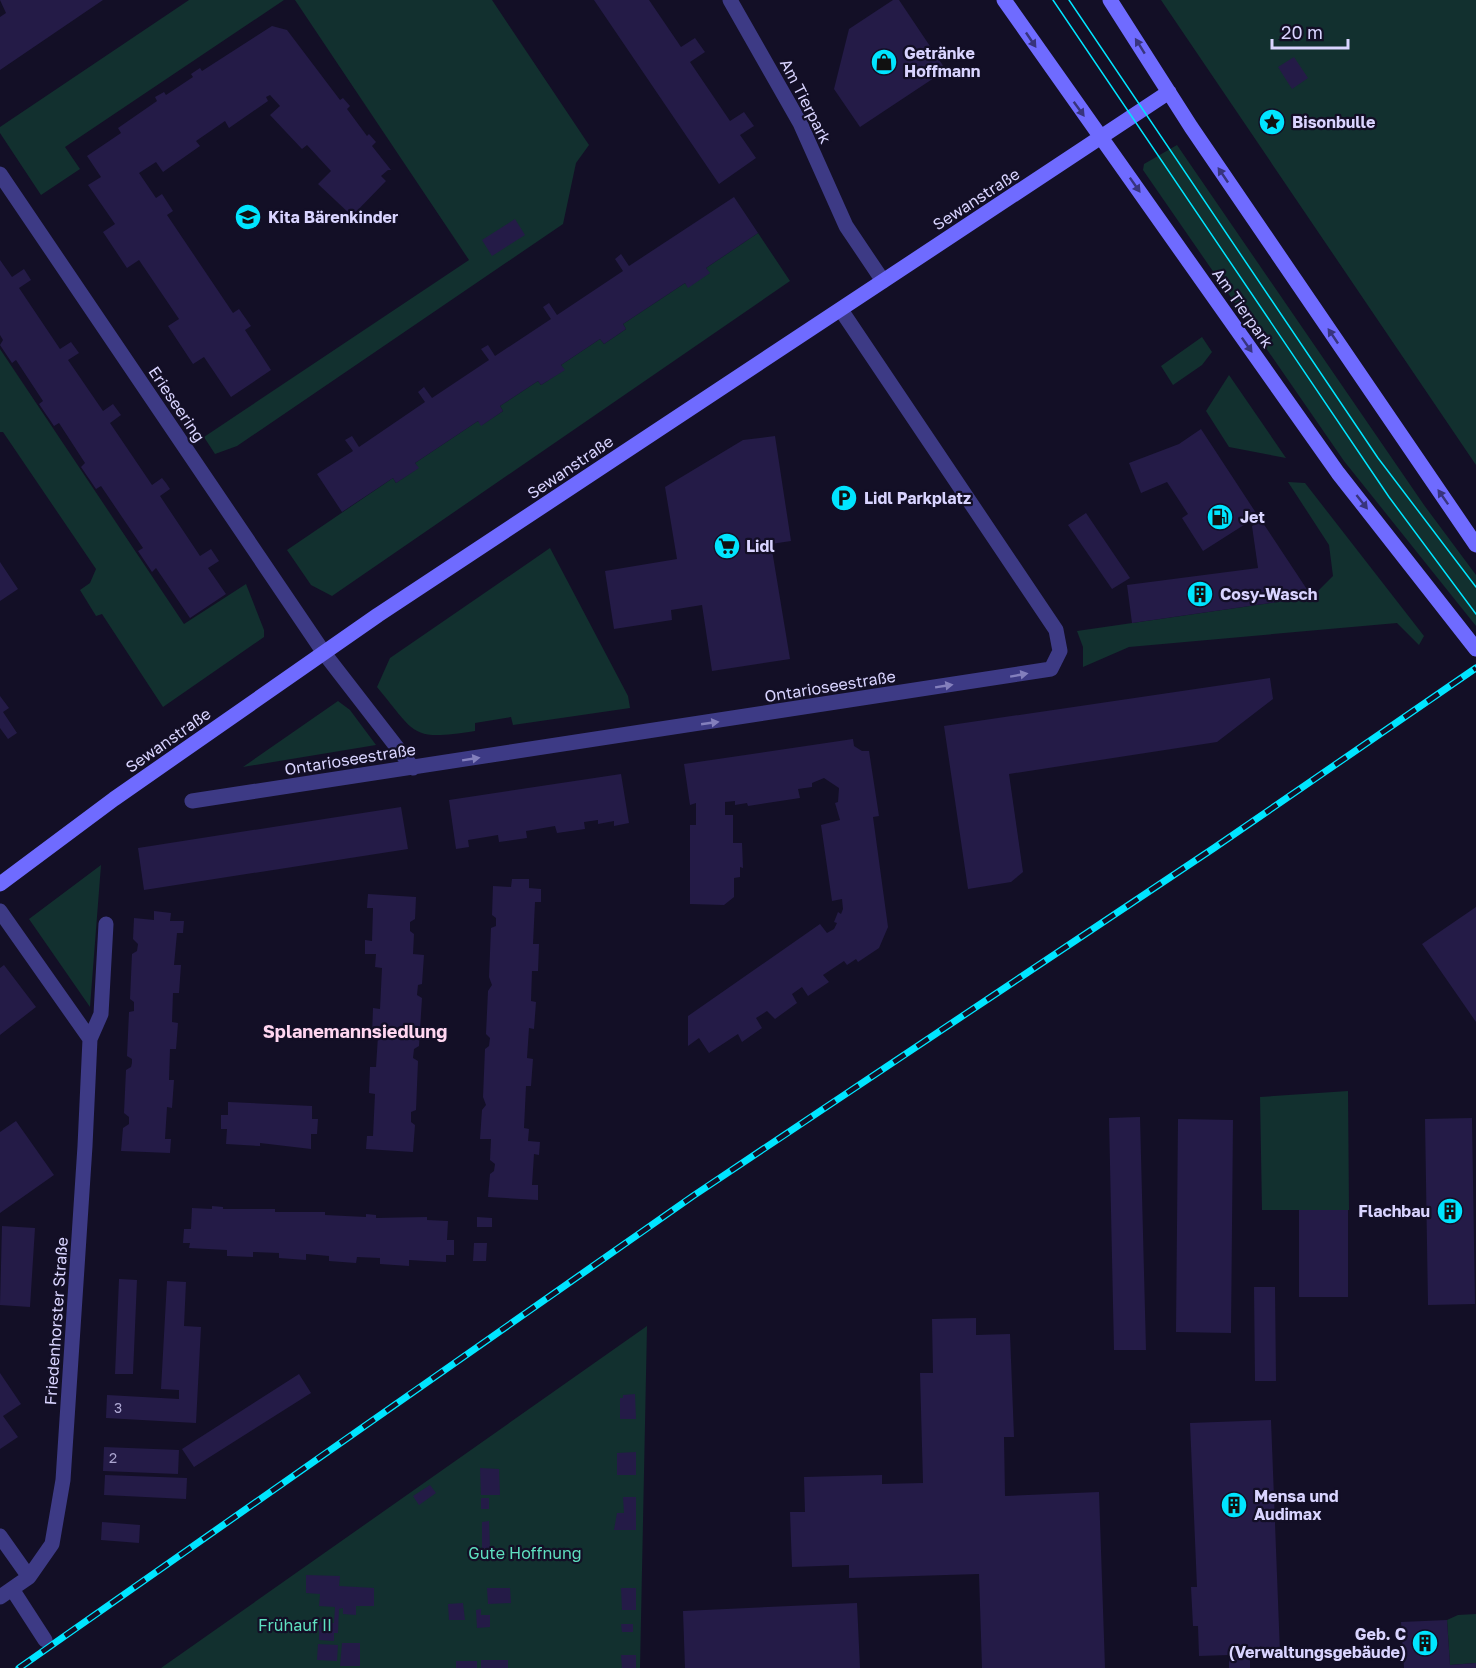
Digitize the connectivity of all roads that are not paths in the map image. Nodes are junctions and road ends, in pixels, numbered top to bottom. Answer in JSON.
{"nodes":[{"id":1,"x":1004,"y":0,"type":"edge"},
{"id":2,"x":1110,"y":0,"type":"edge"},
{"id":3,"x":732,"y":2,"type":"edge"},
{"id":4,"x":1169,"y":92,"type":"junction"},
{"id":5,"x":1100,"y":138,"type":"junction"},
{"id":6,"x":0,"y":174,"type":"edge"},
{"id":7,"x":883,"y":281,"type":"junction"},
{"id":8,"x":841,"y":309,"type":"junction"},
{"id":9,"x":1476,"y":545,"type":"edge"},
{"id":10,"x":1476,"y":649,"type":"edge"},
{"id":11,"x":324,"y":653,"type":"junction"},
{"id":12,"x":413,"y":768,"type":"junction"},
{"id":13,"x":192,"y":801,"type":"dead end"},
{"id":14,"x":0,"y":884,"type":"edge"},
{"id":15,"x":0,"y":911,"type":"edge"},
{"id":16,"x":106,"y":924,"type":"dead end"},
{"id":17,"x":90,"y":1039,"type":"junction"},
{"id":18,"x":0,"y":1536,"type":"edge"},
{"id":19,"x":29,"y":1577,"type":"junction"},
{"id":20,"x":6,"y":1593,"type":"edge"},
{"id":21,"x":45,"y":1640,"type":"dead end"}],
"edges":[{"from":1,"to":5,"type":"main road","name":"Am Tierpark","one_way":true},
{"from":4,"to":2,"type":"main road","one_way":true},
{"from":3,"to":7,"type":"street","name":"Am Tierpark"},
{"from":4,"to":5,"type":"main road","name":"Sewanstraße"},
{"from":9,"to":4,"type":"main road","one_way":true},
{"from":5,"to":7,"type":"main road","name":"Sewanstraße"},
{"from":5,"to":10,"type":"main road","name":"Am Tierpark","one_way":true},
{"from":6,"to":11,"type":"street","name":"Erieseering"},
{"from":7,"to":8,"type":"main road","name":"Sewanstraße"},
{"from":8,"to":11,"type":"main road","name":"Sewanstraße"},
{"from":12,"to":8,"type":"street","name":"Ontarioseestraße","one_way":true},
{"from":11,"to":12,"type":"street","name":"Erieseering"},
{"from":11,"to":14,"type":"main road","name":"Sewanstraße"},
{"from":12,"to":13,"type":"street","name":"Ontarioseestraße"},
{"from":15,"to":17,"type":"street"},
{"from":16,"to":17,"type":"street","name":"Friedenhorster Straße"},
{"from":17,"to":19,"type":"street","name":"Friedenhorster Straße"},
{"from":18,"to":19,"type":"street"},
{"from":19,"to":20,"type":"street","name":"Friedenhorster Straße"},
{"from":20,"to":21,"type":"street"}]}
